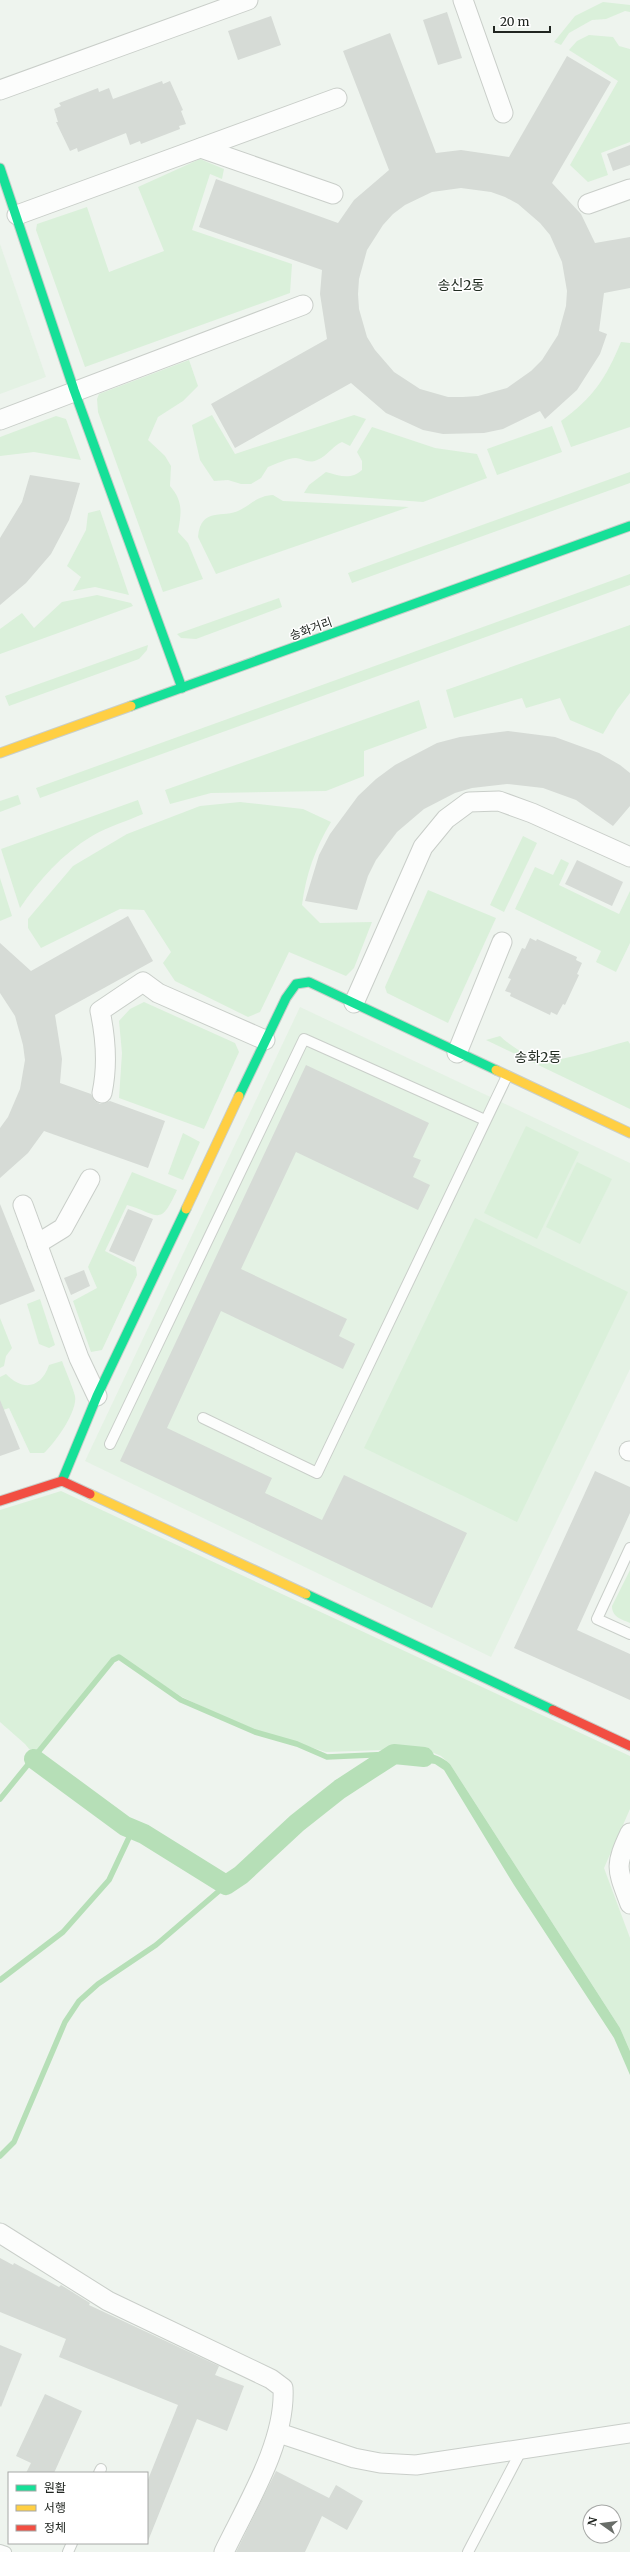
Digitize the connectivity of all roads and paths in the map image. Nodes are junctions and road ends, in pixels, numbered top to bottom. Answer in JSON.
{"nodes":[{"id":1,"x":248,"y":0,"type":"edge"},
{"id":2,"x":463,"y":0,"type":"edge"},
{"id":3,"x":0,"y":90,"type":"edge"},
{"id":4,"x":337,"y":98,"type":"dead end"},
{"id":5,"x":503,"y":113,"type":"dead end"},
{"id":6,"x":201,"y":148,"type":"junction"},
{"id":7,"x":0,"y":168,"type":"edge"},
{"id":8,"x":630,"y":189,"type":"edge"},
{"id":9,"x":333,"y":194,"type":"dead end"},
{"id":10,"x":588,"y":204,"type":"dead end"},
{"id":11,"x":17,"y":215,"type":"junction"},
{"id":12,"x":303,"y":305,"type":"dead end"},
{"id":13,"x":74,"y":390,"type":"junction"},
{"id":14,"x":0,"y":420,"type":"edge"},
{"id":15,"x":630,"y":526,"type":"edge"},
{"id":16,"x":182,"y":688,"type":"junction"},
{"id":17,"x":0,"y":753,"type":"edge"},
{"id":18,"x":630,"y":857,"type":"edge"},
{"id":19,"x":502,"y":942,"type":"dead end"},
{"id":20,"x":354,"y":1003,"type":"junction"},
{"id":21,"x":266,"y":1040,"type":"junction"},
{"id":22,"x":458,"y":1053,"type":"junction"},
{"id":23,"x":507,"y":1076,"type":"junction"},
{"id":24,"x":102,"y":1093,"type":"dead end"},
{"id":25,"x":485,"y":1120,"type":"junction"},
{"id":26,"x":630,"y":1133,"type":"edge"},
{"id":27,"x":90,"y":1179,"type":"dead end"},
{"id":28,"x":23,"y":1205,"type":"dead end"},
{"id":29,"x":37,"y":1244,"type":"junction"},
{"id":30,"x":97,"y":1396,"type":"junction"},
{"id":31,"x":203,"y":1418,"type":"dead end"},
{"id":32,"x":110,"y":1444,"type":"dead end"},
{"id":33,"x":62,"y":1481,"type":"junction"},
{"id":34,"x":0,"y":1501,"type":"edge"},
{"id":35,"x":630,"y":1548,"type":"edge"},
{"id":36,"x":630,"y":1634,"type":"edge"},
{"id":37,"x":630,"y":1746,"type":"edge"},
{"id":38,"x":630,"y":1833,"type":"edge"},
{"id":39,"x":630,"y":1904,"type":"edge"},
{"id":40,"x":0,"y":2233,"type":"edge"},
{"id":41,"x":279,"y":2433,"type":"junction"},
{"id":42,"x":630,"y":2433,"type":"edge"},
{"id":43,"x":522,"y":2449,"type":"junction"},
{"id":44,"x":0,"y":2550,"type":"edge"},
{"id":45,"x":6,"y":2552,"type":"edge"},
{"id":46,"x":224,"y":2552,"type":"edge"},
{"id":47,"x":468,"y":2552,"type":"edge"}],
"edges":[{"from":1,"to":3,"type":"street"},
{"from":2,"to":5,"type":"street"},
{"from":4,"to":6,"type":"street"},
{"from":6,"to":9,"type":"street"},
{"from":6,"to":11,"type":"street"},
{"from":7,"to":11,"type":"street"},
{"from":8,"to":10,"type":"street"},
{"from":11,"to":13,"type":"street"},
{"from":12,"to":13,"type":"street"},
{"from":13,"to":14,"type":"street"},
{"from":13,"to":16,"type":"street"},
{"from":15,"to":16,"type":"street","name":"송화거리"},
{"from":16,"to":17,"type":"street","name":"송화거리"},
{"from":18,"to":20,"type":"street"},
{"from":19,"to":22,"type":"street"},
{"from":20,"to":21,"type":"street"},
{"from":20,"to":22,"type":"street"},
{"from":21,"to":24,"type":"street"},
{"from":21,"to":30,"type":"street"},
{"from":22,"to":23,"type":"street"},
{"from":23,"to":25,"type":"lane"},
{"from":23,"to":26,"type":"street"},
{"from":25,"to":31,"type":"lane"},
{"from":25,"to":32,"type":"lane"},
{"from":27,"to":29,"type":"street"},
{"from":28,"to":29,"type":"street"},
{"from":29,"to":30,"type":"street"},
{"from":30,"to":33,"type":"street"},
{"from":33,"to":34,"type":"street"},
{"from":33,"to":37,"type":"street"},
{"from":35,"to":36,"type":"lane"},
{"from":38,"to":39,"type":"street"},
{"from":40,"to":41,"type":"street"},
{"from":41,"to":43,"type":"street"},
{"from":41,"to":46,"type":"street"},
{"from":42,"to":43,"type":"street"},
{"from":43,"to":47,"type":"lane"},
{"from":44,"to":45,"type":"lane"}]}
